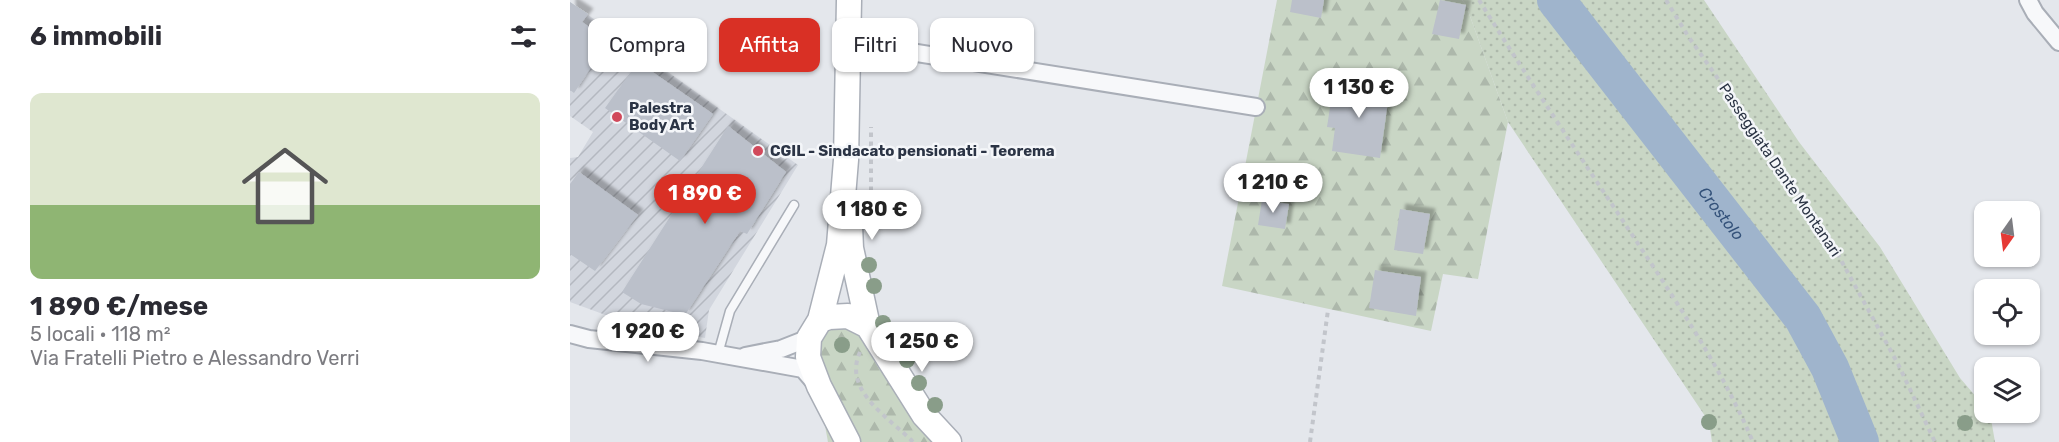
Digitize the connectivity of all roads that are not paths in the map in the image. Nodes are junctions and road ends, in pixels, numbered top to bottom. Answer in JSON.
{"nodes":[{"id":1,"x":849,"y":0,"type":"edge"},
{"id":2,"x":2028,"y":0,"type":"edge"},
{"id":3,"x":849,"y":18,"type":"edge"},
{"id":4,"x":2059,"y":42,"type":"edge"},
{"id":5,"x":918,"y":53,"type":"edge"},
{"id":6,"x":847,"y":72,"type":"edge"},
{"id":7,"x":1256,"y":107,"type":"dead end"},
{"id":8,"x":846,"y":160,"type":"junction"},
{"id":9,"x":794,"y":205,"type":"dead end"},
{"id":10,"x":815,"y":329,"type":"junction"},
{"id":11,"x":872,"y":332,"type":"junction"},
{"id":12,"x":570,"y":334,"type":"edge"},
{"id":13,"x":718,"y":354,"type":"junction"},
{"id":14,"x":735,"y":357,"type":"junction"},
{"id":15,"x":819,"y":386,"type":"junction"},
{"id":16,"x":848,"y":442,"type":"edge"},
{"id":17,"x":949,"y":442,"type":"edge"}],
"edges":[{"from":1,"to":3,"type":"main road"},
{"from":2,"to":4,"type":"street"},
{"from":5,"to":7,"type":"street"},
{"from":6,"to":8,"type":"main road"},
{"from":8,"to":10,"type":"main road"},
{"from":8,"to":11,"type":"main road"},
{"from":9,"to":13,"type":"lane"},
{"from":10,"to":11,"type":"main road"},
{"from":10,"to":14,"type":"street"},
{"from":10,"to":15,"type":"main road"},
{"from":11,"to":17,"type":"main road"},
{"from":12,"to":13,"type":"street"},
{"from":13,"to":14,"type":"street"},
{"from":14,"to":15,"type":"street"},
{"from":15,"to":16,"type":"main road"}]}
